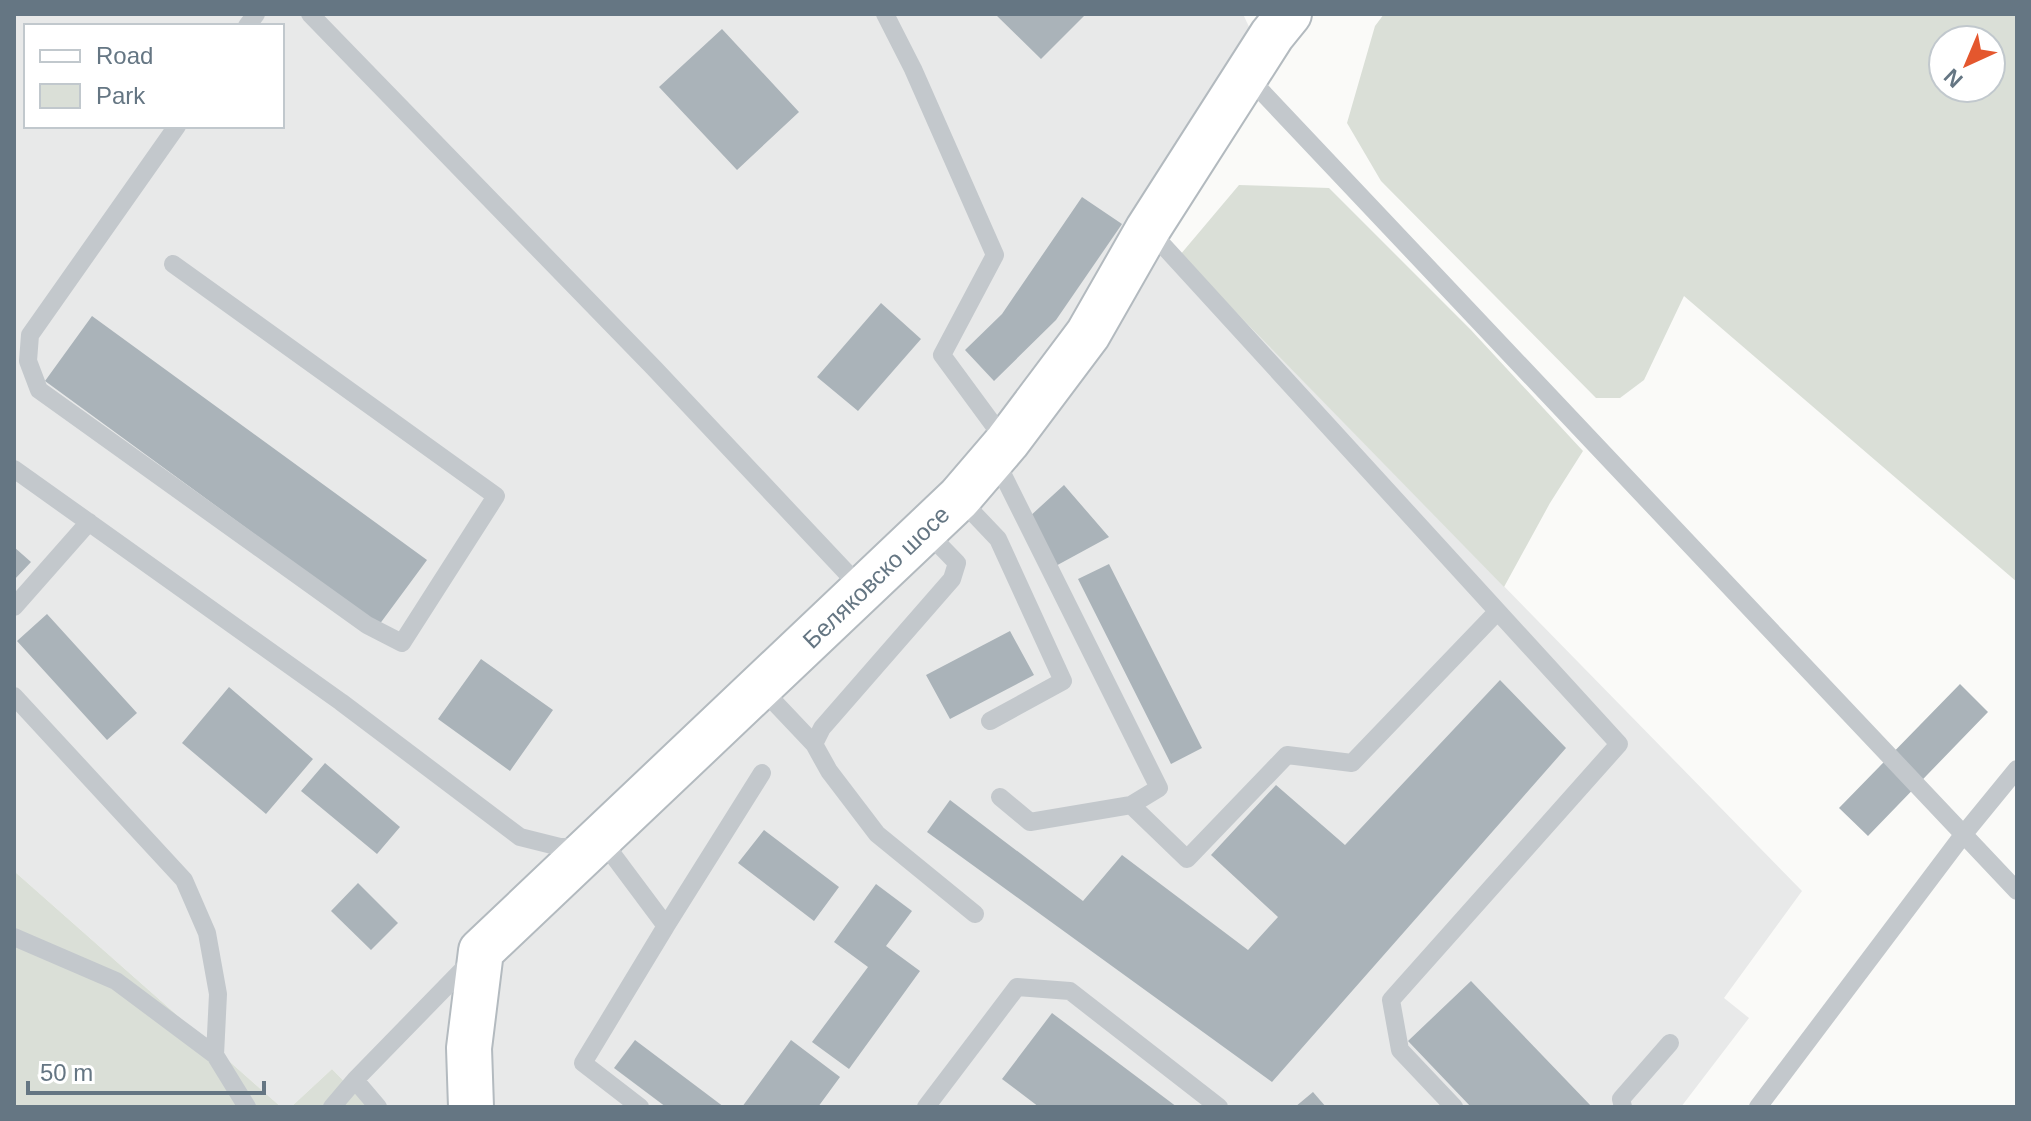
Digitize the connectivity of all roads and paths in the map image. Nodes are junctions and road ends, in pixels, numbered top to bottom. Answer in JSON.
{"nodes":[{"id":1,"x":310,"y":14,"type":"edge"},
{"id":2,"x":885,"y":14,"type":"edge"},
{"id":3,"x":1289,"y":14,"type":"edge"},
{"id":4,"x":1247,"y":76,"type":"junction"},
{"id":5,"x":176,"y":128,"type":"edge"},
{"id":6,"x":1148,"y":229,"type":"junction"},
{"id":7,"x":173,"y":264,"type":"dead end"},
{"id":8,"x":1000,"y":450,"type":"junction"},
{"id":9,"x":14,"y":469,"type":"edge"},
{"id":10,"x":959,"y":498,"type":"junction"},
{"id":11,"x":89,"y":522,"type":"junction"},
{"id":12,"x":925,"y":530,"type":"junction"},
{"id":13,"x":863,"y":589,"type":"junction"},
{"id":14,"x":14,"y":607,"type":"edge"},
{"id":15,"x":1497,"y":612,"type":"junction"},
{"id":16,"x":760,"y":687,"type":"junction"},
{"id":17,"x":14,"y":696,"type":"edge"},
{"id":18,"x":990,"y":721,"type":"dead end"},
{"id":19,"x":814,"y":744,"type":"junction"},
{"id":20,"x":2017,"y":769,"type":"edge"},
{"id":21,"x":762,"y":773,"type":"dead end"},
{"id":22,"x":1000,"y":797,"type":"dead end"},
{"id":23,"x":1131,"y":805,"type":"junction"},
{"id":24,"x":1963,"y":835,"type":"junction"},
{"id":25,"x":596,"y":843,"type":"junction"},
{"id":26,"x":2017,"y":891,"type":"edge"},
{"id":27,"x":975,"y":914,"type":"dead end"},
{"id":28,"x":666,"y":926,"type":"junction"},
{"id":29,"x":14,"y":937,"type":"edge"},
{"id":30,"x":481,"y":951,"type":"junction"},
{"id":31,"x":1670,"y":1043,"type":"dead end"},
{"id":32,"x":215,"y":1055,"type":"junction"},
{"id":33,"x":355,"y":1080,"type":"junction"},
{"id":34,"x":247,"y":1107,"type":"edge"},
{"id":35,"x":332,"y":1107,"type":"edge"},
{"id":36,"x":378,"y":1107,"type":"edge"},
{"id":37,"x":471,"y":1107,"type":"edge"},
{"id":38,"x":640,"y":1107,"type":"edge"},
{"id":39,"x":926,"y":1107,"type":"edge"},
{"id":40,"x":1219,"y":1107,"type":"edge"},
{"id":41,"x":1454,"y":1107,"type":"edge"},
{"id":42,"x":1623,"y":1107,"type":"edge"},
{"id":43,"x":1758,"y":1107,"type":"edge"}],
"edges":[{"from":1,"to":13,"type":"lane"},
{"from":2,"to":8,"type":"lane"},
{"from":3,"to":4,"type":"street","name":"Беляковско шосе"},
{"from":4,"to":6,"type":"street","name":"Беляковско шосе"},
{"from":4,"to":24,"type":"lane"},
{"from":5,"to":7,"type":"lane"},
{"from":6,"to":8,"type":"street","name":"Беляковско шосе"},
{"from":6,"to":15,"type":"lane"},
{"from":8,"to":10,"type":"street","name":"Беляковско шосе"},
{"from":8,"to":23,"type":"lane"},
{"from":9,"to":11,"type":"lane"},
{"from":10,"to":12,"type":"street","name":"Беляковско шосе"},
{"from":10,"to":18,"type":"lane"},
{"from":11,"to":14,"type":"lane"},
{"from":11,"to":25,"type":"lane"},
{"from":12,"to":13,"type":"street","name":"Беляковско шосе"},
{"from":12,"to":19,"type":"lane"},
{"from":13,"to":16,"type":"street","name":"Беляковско шосе"},
{"from":15,"to":23,"type":"lane"},
{"from":15,"to":41,"type":"lane"},
{"from":16,"to":19,"type":"lane"},
{"from":16,"to":25,"type":"street","name":"Беляковско шосе"},
{"from":17,"to":32,"type":"lane"},
{"from":19,"to":27,"type":"lane"},
{"from":20,"to":24,"type":"lane"},
{"from":21,"to":28,"type":"lane"},
{"from":22,"to":23,"type":"lane"},
{"from":24,"to":26,"type":"lane"},
{"from":24,"to":43,"type":"lane"},
{"from":25,"to":28,"type":"lane"},
{"from":25,"to":30,"type":"street","name":"Беляковско шосе"},
{"from":28,"to":38,"type":"lane"},
{"from":29,"to":32,"type":"lane"},
{"from":30,"to":33,"type":"lane"},
{"from":30,"to":37,"type":"street"},
{"from":31,"to":42,"type":"lane"},
{"from":32,"to":34,"type":"lane"},
{"from":33,"to":35,"type":"lane"},
{"from":33,"to":36,"type":"lane"},
{"from":39,"to":40,"type":"lane"}]}
